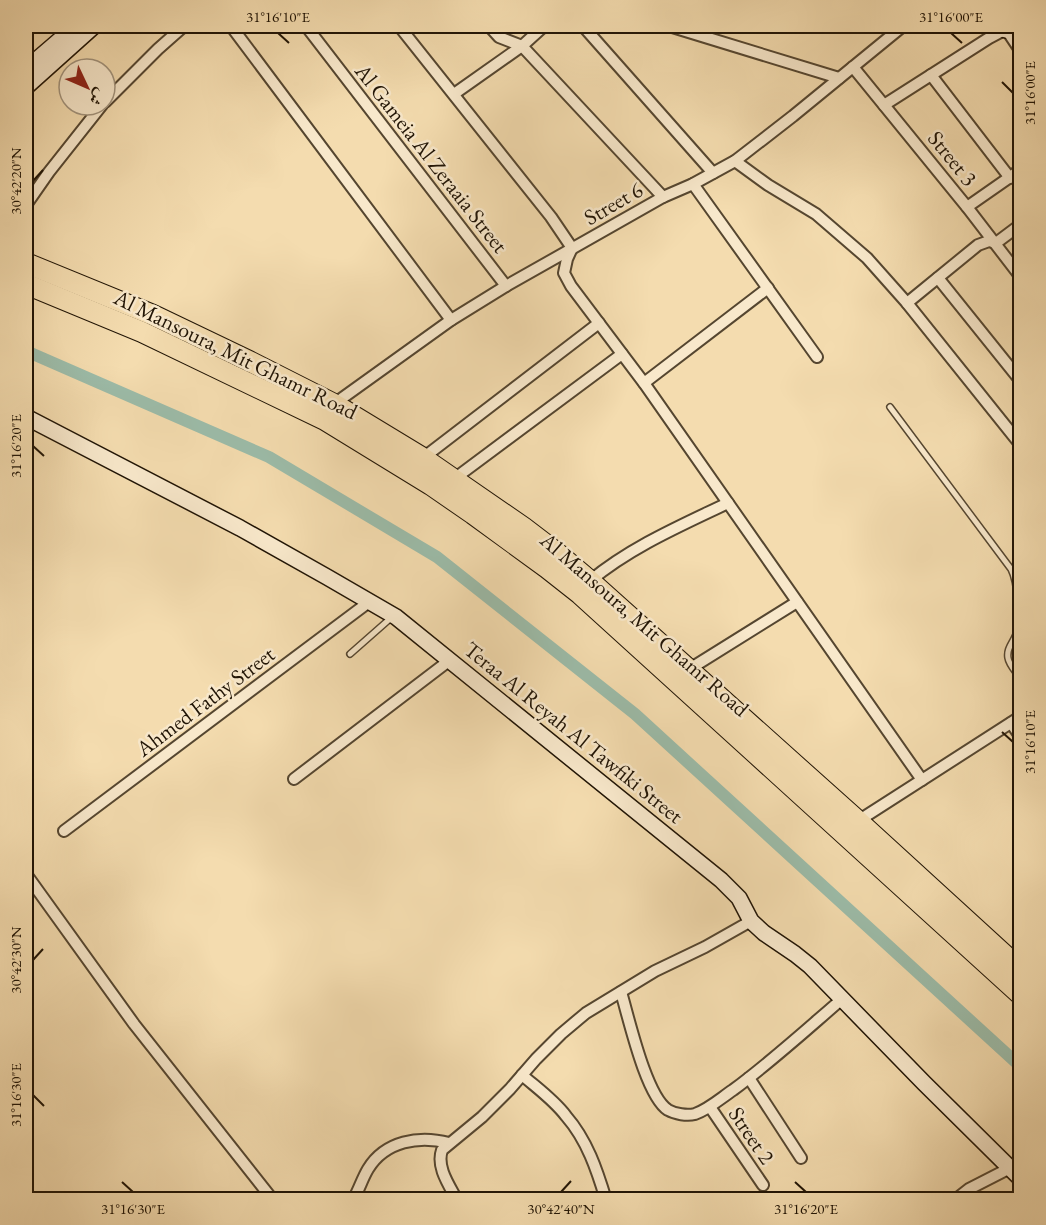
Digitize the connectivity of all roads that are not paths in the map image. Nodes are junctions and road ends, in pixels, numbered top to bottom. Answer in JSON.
{"nodes":[{"id":1,"x":76,"y":26,"type":"edge"},
{"id":2,"x":94,"y":26,"type":"edge"},
{"id":3,"x":184,"y":26,"type":"edge"},
{"id":4,"x":231,"y":26,"type":"edge"},
{"id":5,"x":306,"y":26,"type":"edge"},
{"id":6,"x":399,"y":26,"type":"edge"},
{"id":7,"x":489,"y":26,"type":"edge"},
{"id":8,"x":544,"y":26,"type":"edge"},
{"id":9,"x":583,"y":26,"type":"edge"},
{"id":10,"x":669,"y":26,"type":"edge"},
{"id":11,"x":903,"y":26,"type":"edge"},
{"id":12,"x":988,"y":26,"type":"edge"},
{"id":13,"x":1013,"y":31,"type":"edge"},
{"id":14,"x":522,"y":46,"type":"junction"},
{"id":15,"x":1020,"y":50,"type":"edge"},
{"id":16,"x":853,"y":67,"type":"junction"},
{"id":17,"x":26,"y":69,"type":"edge"},
{"id":18,"x":931,"y":75,"type":"junction"},
{"id":19,"x":839,"y":78,"type":"junction"},
{"id":20,"x":26,"y":87,"type":"edge"},
{"id":21,"x":117,"y":91,"type":"edge"},
{"id":22,"x":453,"y":94,"type":"junction"},
{"id":23,"x":884,"y":105,"type":"junction"},
{"id":24,"x":93,"y":117,"type":"edge"},
{"id":25,"x":735,"y":161,"type":"junction"},
{"id":26,"x":1020,"y":170,"type":"edge"},
{"id":27,"x":713,"y":173,"type":"junction"},
{"id":28,"x":1010,"y":178,"type":"junction"},
{"id":29,"x":693,"y":184,"type":"junction"},
{"id":30,"x":663,"y":197,"type":"junction"},
{"id":31,"x":26,"y":205,"type":"edge"},
{"id":32,"x":967,"y":207,"type":"junction"},
{"id":33,"x":1020,"y":225,"type":"edge"},
{"id":34,"x":996,"y":243,"type":"junction"},
{"id":35,"x":572,"y":248,"type":"junction"},
{"id":36,"x":26,"y":263,"type":"edge"},
{"id":37,"x":1020,"y":276,"type":"edge"},
{"id":38,"x":938,"y":278,"type":"junction"},
{"id":39,"x":26,"y":284,"type":"edge"},
{"id":40,"x":506,"y":286,"type":"junction"},
{"id":41,"x":768,"y":288,"type":"junction"},
{"id":42,"x":907,"y":303,"type":"junction"},
{"id":43,"x":451,"y":320,"type":"junction"},
{"id":44,"x":599,"y":323,"type":"junction"},
{"id":45,"x":622,"y":354,"type":"junction"},
{"id":46,"x":817,"y":357,"type":"dead end"},
{"id":47,"x":1020,"y":378,"type":"edge"},
{"id":48,"x":644,"y":383,"type":"junction"},
{"id":49,"x":890,"y":407,"type":"dead end"},
{"id":50,"x":329,"y":412,"type":"junction"},
{"id":51,"x":26,"y":417,"type":"edge"},
{"id":52,"x":1020,"y":444,"type":"edge"},
{"id":53,"x":423,"y":458,"type":"junction"},
{"id":54,"x":454,"y":479,"type":"junction"},
{"id":55,"x":728,"y":503,"type":"junction"},
{"id":56,"x":590,"y":581,"type":"junction"},
{"id":57,"x":369,"y":602,"type":"junction"},
{"id":58,"x":797,"y":602,"type":"junction"},
{"id":59,"x":393,"y":615,"type":"junction"},
{"id":60,"x":350,"y":654,"type":"dead end"},
{"id":61,"x":450,"y":660,"type":"junction"},
{"id":62,"x":688,"y":670,"type":"junction"},
{"id":63,"x":1020,"y":678,"type":"edge"},
{"id":64,"x":1016,"y":720,"type":"edge"},
{"id":65,"x":1020,"y":736,"type":"edge"},
{"id":66,"x":294,"y":779,"type":"dead end"},
{"id":67,"x":922,"y":780,"type":"junction"},
{"id":68,"x":858,"y":821,"type":"junction"},
{"id":69,"x":64,"y":831,"type":"dead end"},
{"id":70,"x":26,"y":874,"type":"edge"},
{"id":71,"x":751,"y":921,"type":"junction"},
{"id":72,"x":1020,"y":969,"type":"edge"},
{"id":73,"x":621,"y":992,"type":"junction"},
{"id":74,"x":1020,"y":994,"type":"edge"},
{"id":75,"x":842,"y":999,"type":"junction"},
{"id":76,"x":522,"y":1076,"type":"junction"},
{"id":77,"x":749,"y":1078,"type":"junction"},
{"id":78,"x":710,"y":1107,"type":"junction"},
{"id":79,"x":449,"y":1143,"type":"junction"},
{"id":80,"x":801,"y":1158,"type":"dead end"},
{"id":81,"x":1015,"y":1173,"type":"edge"},
{"id":82,"x":763,"y":1185,"type":"dead end"},
{"id":83,"x":273,"y":1200,"type":"edge"},
{"id":84,"x":353,"y":1200,"type":"edge"},
{"id":85,"x":457,"y":1200,"type":"edge"},
{"id":86,"x":606,"y":1200,"type":"edge"},
{"id":87,"x":955,"y":1200,"type":"edge"}],
"edges":[{"from":1,"to":17,"type":"main road"},
{"from":2,"to":20,"type":"main road"},
{"from":3,"to":21,"type":"street"},
{"from":4,"to":43,"type":"street"},
{"from":5,"to":40,"type":"street","name":"Al Gameia Al Zeraaia Street"},
{"from":6,"to":22,"type":"street"},
{"from":7,"to":14,"type":"street"},
{"from":8,"to":14,"type":"street"},
{"from":9,"to":27,"type":"street"},
{"from":10,"to":19,"type":"street"},
{"from":11,"to":16,"type":"street","name":"Street 6"},
{"from":12,"to":13,"type":"main road"},
{"from":13,"to":15,"type":"street"},
{"from":13,"to":18,"type":"street"},
{"from":14,"to":22,"type":"street"},
{"from":14,"to":30,"type":"street"},
{"from":16,"to":19,"type":"street","name":"Street 6"},
{"from":16,"to":23,"type":"street","name":"Street 3"},
{"from":18,"to":23,"type":"street"},
{"from":18,"to":28,"type":"street"},
{"from":19,"to":25,"type":"street","name":"Street 6"},
{"from":22,"to":35,"type":"street"},
{"from":23,"to":32,"type":"street","name":"Street 3"},
{"from":24,"to":31,"type":"street"},
{"from":25,"to":27,"type":"street","name":"Street 6"},
{"from":25,"to":42,"type":"street"},
{"from":26,"to":28,"type":"street"},
{"from":27,"to":29,"type":"street","name":"Street 6"},
{"from":28,"to":32,"type":"street"},
{"from":29,"to":30,"type":"street","name":"Street 6"},
{"from":29,"to":41,"type":"street"},
{"from":30,"to":35,"type":"street","name":"Street 6"},
{"from":32,"to":34,"type":"street","name":"Street 3"},
{"from":33,"to":34,"type":"street"},
{"from":34,"to":37,"type":"street","name":"Street 3"},
{"from":34,"to":38,"type":"street"},
{"from":35,"to":40,"type":"street","name":"Street 6"},
{"from":35,"to":44,"type":"street"},
{"from":36,"to":50,"type":"highway","name":"Al Mansoura, Mit Ghamr Road"},
{"from":38,"to":42,"type":"street"},
{"from":38,"to":47,"type":"street"},
{"from":39,"to":50,"type":"highway","name":"Al Mansoura, Mit Ghamr Road"},
{"from":40,"to":43,"type":"street","name":"Street 6"},
{"from":41,"to":46,"type":"street"},
{"from":41,"to":48,"type":"street"},
{"from":42,"to":52,"type":"street"},
{"from":43,"to":50,"type":"street","name":"Street 6"},
{"from":44,"to":45,"type":"street"},
{"from":44,"to":53,"type":"street"},
{"from":45,"to":48,"type":"street"},
{"from":45,"to":54,"type":"street"},
{"from":48,"to":55,"type":"street"},
{"from":49,"to":63,"type":"lane"},
{"from":50,"to":53,"type":"highway","name":"Al Mansoura, Mit Ghamr Road"},
{"from":50,"to":74,"type":"highway","name":"Al Mansoura, Mit Ghamr Road"},
{"from":51,"to":57,"type":"main road","name":"Teraa Al Reyah Al Tawfiki Street"},
{"from":53,"to":54,"type":"highway","name":"Al Mansoura, Mit Ghamr Road"},
{"from":54,"to":56,"type":"highway","name":"Al Mansoura, Mit Ghamr Road"},
{"from":55,"to":56,"type":"street"},
{"from":55,"to":58,"type":"street"},
{"from":56,"to":62,"type":"highway","name":"Al Mansoura, Mit Ghamr Road"},
{"from":57,"to":59,"type":"main road","name":"Teraa Al Reyah Al Tawfiki Street"},
{"from":57,"to":69,"type":"street","name":"Ahmed Fathy Street"},
{"from":58,"to":62,"type":"street"},
{"from":58,"to":67,"type":"street"},
{"from":59,"to":60,"type":"lane"},
{"from":59,"to":61,"type":"main road","name":"Teraa Al Reyah Al Tawfiki Street"},
{"from":61,"to":66,"type":"street"},
{"from":61,"to":71,"type":"main road","name":"Teraa Al Reyah Al Tawfiki Street"},
{"from":62,"to":68,"type":"highway","name":"Al Mansoura, Mit Ghamr Road"},
{"from":64,"to":65,"type":"street"},
{"from":64,"to":67,"type":"street"},
{"from":67,"to":68,"type":"street"},
{"from":68,"to":72,"type":"highway","name":"Al Mansoura, Mit Ghamr Road"},
{"from":70,"to":83,"type":"street"},
{"from":71,"to":73,"type":"street"},
{"from":71,"to":75,"type":"main road","name":"Teraa Al Reyah Al Tawfiki Street"},
{"from":73,"to":76,"type":"street"},
{"from":73,"to":78,"type":"street"},
{"from":75,"to":77,"type":"street"},
{"from":75,"to":81,"type":"main road","name":"Teraa Al Reyah Al Tawfiki Street"},
{"from":76,"to":79,"type":"street"},
{"from":76,"to":86,"type":"street"},
{"from":77,"to":78,"type":"street"},
{"from":77,"to":80,"type":"street"},
{"from":78,"to":82,"type":"street","name":"Street 2"},
{"from":79,"to":84,"type":"street"},
{"from":79,"to":85,"type":"street"},
{"from":81,"to":87,"type":"street"}]}
